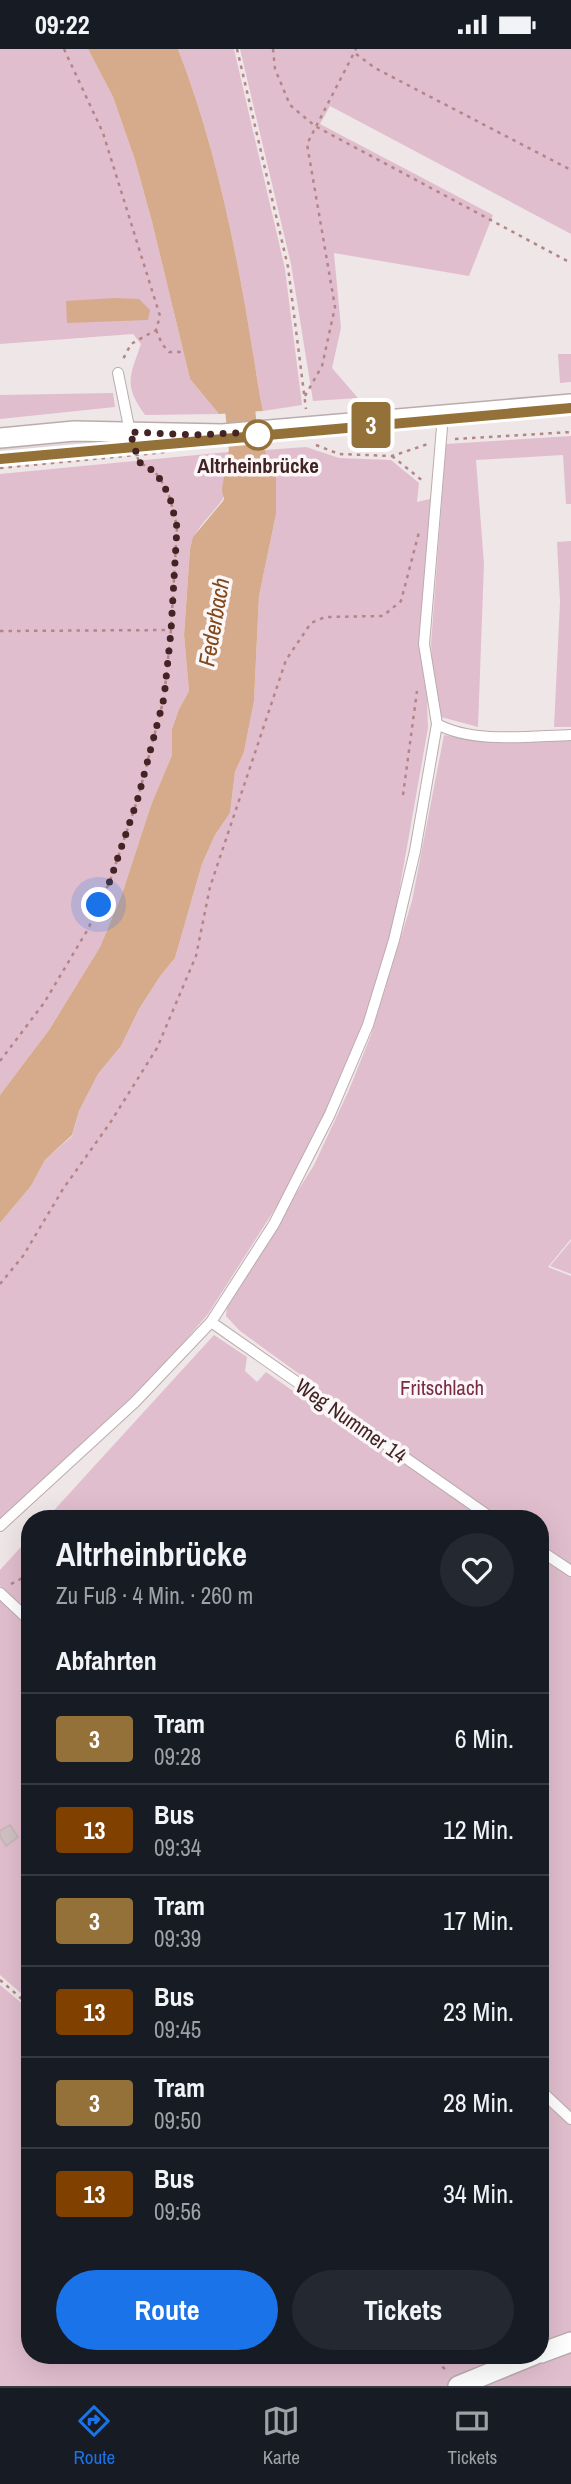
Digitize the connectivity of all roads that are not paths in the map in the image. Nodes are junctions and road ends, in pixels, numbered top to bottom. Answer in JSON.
{"nodes":[{"id":1,"x":118,"y":373,"type":"road end"},
{"id":2,"x":571,"y":404,"type":"edge"},
{"id":3,"x":443,"y":415,"type":"junction"},
{"id":4,"x":130,"y":432,"type":"junction"},
{"id":5,"x":0,"y":438,"type":"edge"},
{"id":6,"x":438,"y":724,"type":"junction"},
{"id":7,"x":571,"y":735,"type":"edge"},
{"id":8,"x":211,"y":1322,"type":"junction"},
{"id":9,"x":480,"y":1510,"type":"edge"},
{"id":10,"x":0,"y":1526,"type":"edge"},
{"id":11,"x":549,"y":1556,"type":"edge"},
{"id":12,"x":571,"y":1571,"type":"edge"},
{"id":13,"x":2,"y":1591,"type":"edge"},
{"id":14,"x":21,"y":1611,"type":"edge"},
{"id":15,"x":549,"y":2098,"type":"edge"},
{"id":16,"x":571,"y":2119,"type":"edge"},
{"id":17,"x":571,"y":2342,"type":"edge"},
{"id":18,"x":549,"y":2350,"type":"edge"},
{"id":19,"x":516,"y":2364,"type":"edge"},
{"id":20,"x":485,"y":2380,"type":"edge"},
{"id":21,"x":460,"y":2385,"type":"edge"}],
"edges":[{"from":1,"to":4,"type":"lane"},
{"from":2,"to":3,"type":"street"},
{"from":3,"to":4,"type":"street"},
{"from":3,"to":6,"type":"lane"},
{"from":4,"to":5,"type":"street"},
{"from":6,"to":7,"type":"lane"},
{"from":6,"to":8,"type":"lane"},
{"from":8,"to":9,"type":"lane","name":"Weg Nummer 14"},
{"from":8,"to":10,"type":"lane"},
{"from":11,"to":12,"type":"lane"},
{"from":13,"to":14,"type":"lane"},
{"from":15,"to":16,"type":"lane"},
{"from":17,"to":18,"type":"street"},
{"from":19,"to":20,"type":"street"},
{"from":20,"to":21,"type":"street"}]}
